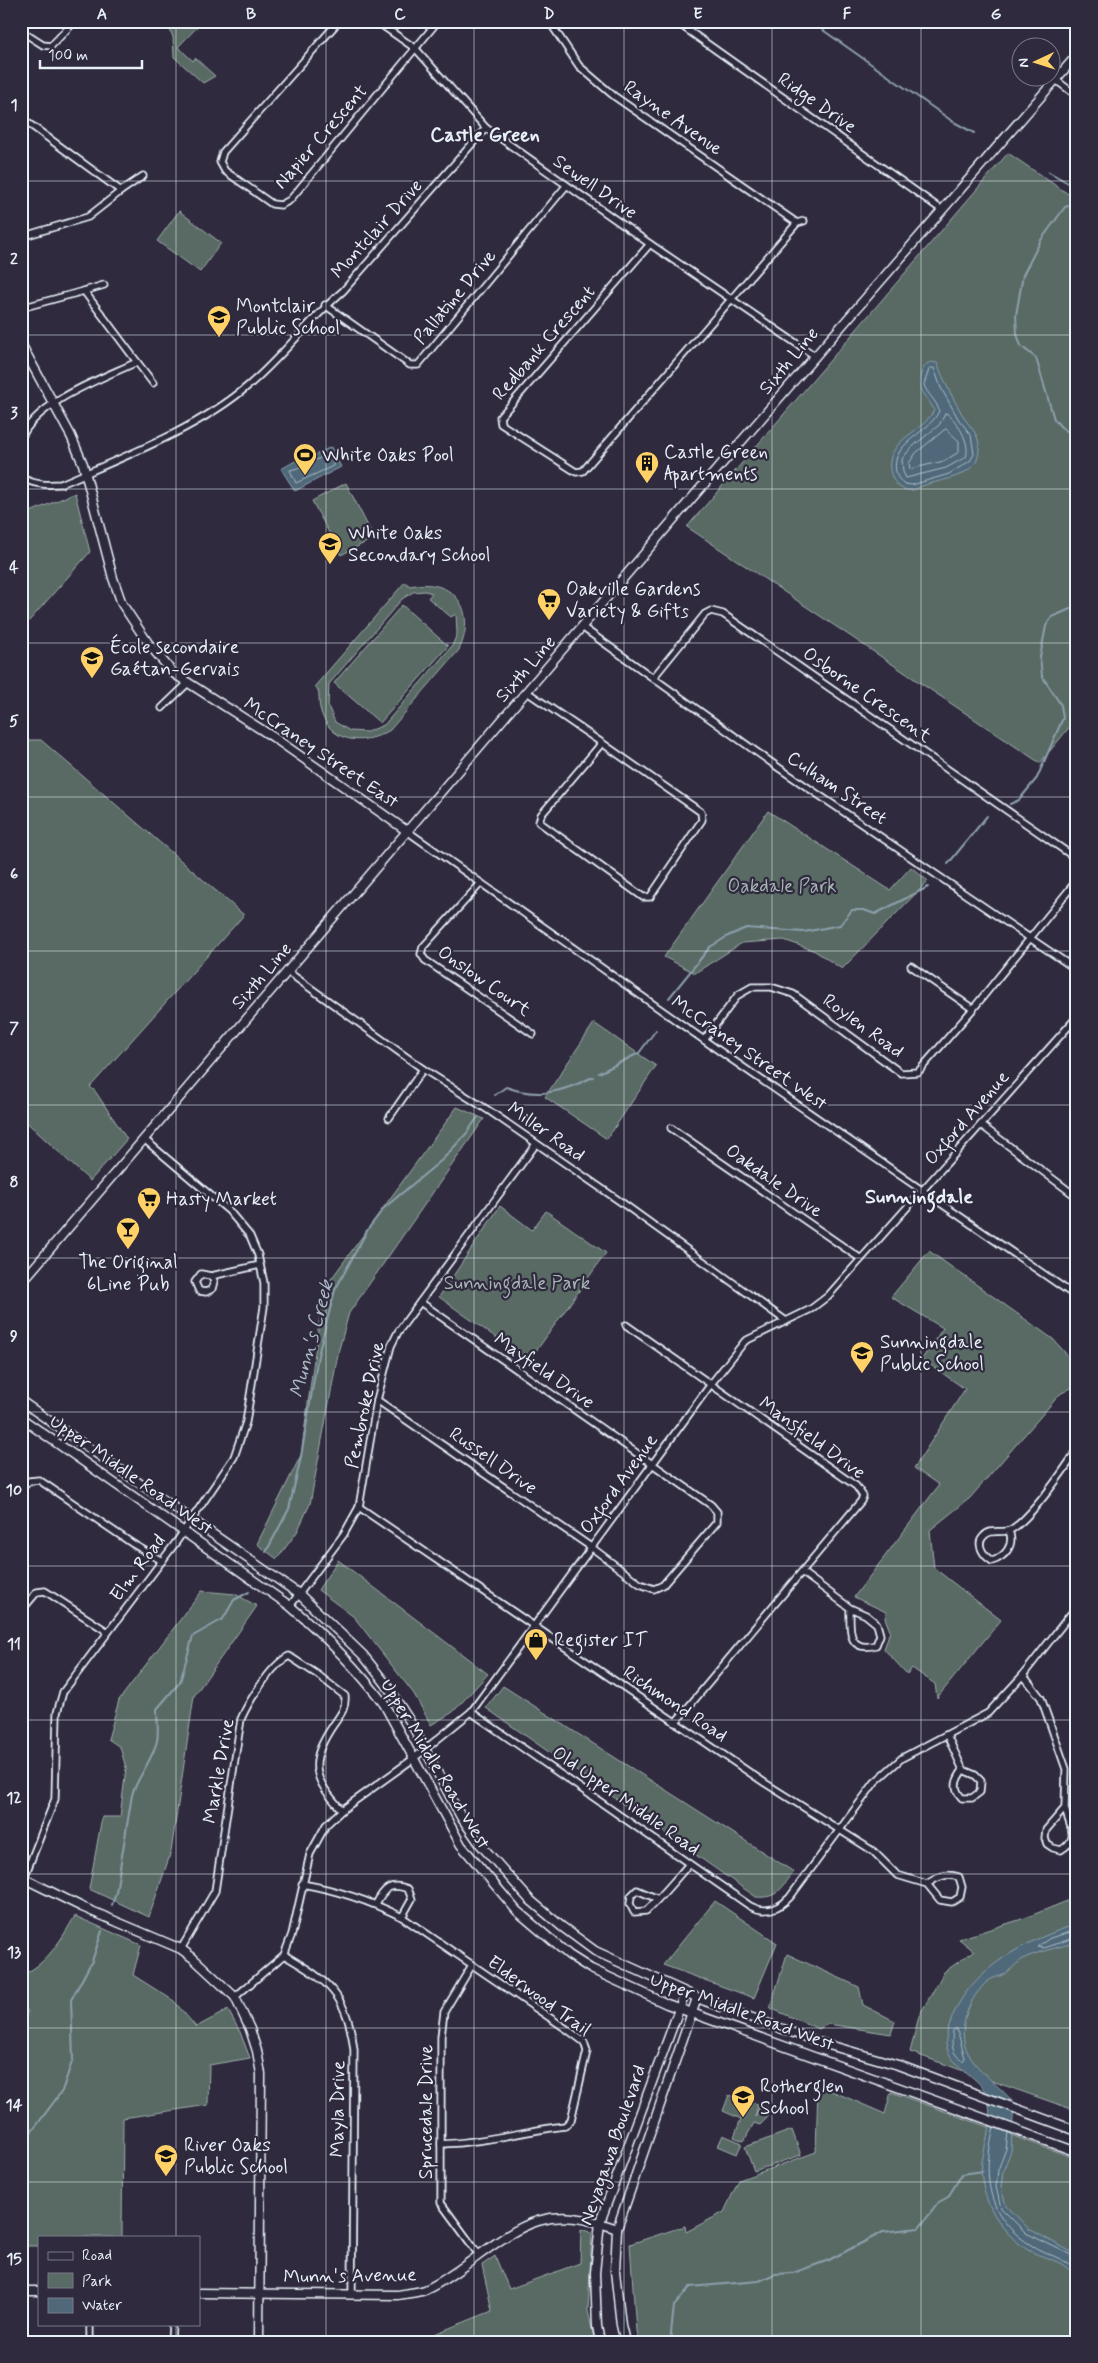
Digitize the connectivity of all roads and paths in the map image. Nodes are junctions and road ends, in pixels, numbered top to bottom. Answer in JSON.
{"nodes":[{"id":1,"x":75,"y":21,"type":"edge"},
{"id":2,"x":339,"y":21,"type":"edge"},
{"id":3,"x":376,"y":21,"type":"edge"},
{"id":4,"x":438,"y":21,"type":"edge"},
{"id":5,"x":548,"y":21,"type":"edge"},
{"id":6,"x":675,"y":21,"type":"edge"},
{"id":7,"x":21,"y":31,"type":"edge"},
{"id":8,"x":416,"y":49,"type":"junction"},
{"id":9,"x":1077,"y":55,"type":"edge"},
{"id":10,"x":1060,"y":75,"type":"edge"},
{"id":11,"x":1060,"y":83,"type":"edge"},
{"id":12,"x":1049,"y":88,"type":"edge"},
{"id":13,"x":1077,"y":96,"type":"edge"},
{"id":14,"x":21,"y":118,"type":"edge"},
{"id":15,"x":486,"y":128,"type":"junction"},
{"id":16,"x":143,"y":176,"type":"dead end"},
{"id":17,"x":566,"y":186,"type":"junction"},
{"id":18,"x":121,"y":191,"type":"junction"},
{"id":19,"x":942,"y":210,"type":"junction"},
{"id":20,"x":804,"y":221,"type":"dead end"},
{"id":21,"x":797,"y":223,"type":"junction"},
{"id":22,"x":21,"y":237,"type":"edge"},
{"id":23,"x":650,"y":244,"type":"junction"},
{"id":24,"x":104,"y":285,"type":"dead end"},
{"id":25,"x":84,"y":291,"type":"junction"},
{"id":26,"x":730,"y":299,"type":"junction"},
{"id":27,"x":326,"y":305,"type":"junction"},
{"id":28,"x":21,"y":308,"type":"edge"},
{"id":29,"x":21,"y":344,"type":"edge"},
{"id":30,"x":815,"y":356,"type":"junction"},
{"id":31,"x":137,"y":362,"type":"junction"},
{"id":32,"x":154,"y":383,"type":"dead end"},
{"id":33,"x":54,"y":405,"type":"junction"},
{"id":34,"x":21,"y":439,"type":"edge"},
{"id":35,"x":86,"y":473,"type":"junction"},
{"id":36,"x":21,"y":477,"type":"edge"},
{"id":37,"x":582,"y":627,"type":"junction"},
{"id":38,"x":653,"y":678,"type":"junction"},
{"id":39,"x":188,"y":683,"type":"junction"},
{"id":40,"x":527,"y":692,"type":"junction"},
{"id":41,"x":162,"y":708,"type":"dead end"},
{"id":42,"x":602,"y":743,"type":"junction"},
{"id":43,"x":407,"y":830,"type":"junction"},
{"id":44,"x":1077,"y":859,"type":"edge"},
{"id":45,"x":1077,"y":880,"type":"edge"},
{"id":46,"x":481,"y":883,"type":"junction"},
{"id":47,"x":1028,"y":938,"type":"junction"},
{"id":48,"x":911,"y":966,"type":"dead end"},
{"id":49,"x":1077,"y":970,"type":"edge"},
{"id":50,"x":288,"y":972,"type":"junction"},
{"id":51,"x":973,"y":1008,"type":"junction"},
{"id":52,"x":1077,"y":1017,"type":"edge"},
{"id":53,"x":533,"y":1034,"type":"dead end"},
{"id":54,"x":704,"y":1040,"type":"junction"},
{"id":55,"x":423,"y":1069,"type":"junction"},
{"id":56,"x":389,"y":1118,"type":"dead end"},
{"id":57,"x":981,"y":1125,"type":"junction"},
{"id":58,"x":671,"y":1128,"type":"dead end"},
{"id":59,"x":144,"y":1139,"type":"junction"},
{"id":60,"x":536,"y":1144,"type":"junction"},
{"id":61,"x":923,"y":1191,"type":"junction"},
{"id":62,"x":1077,"y":1197,"type":"edge"},
{"id":63,"x":861,"y":1259,"type":"junction"},
{"id":64,"x":260,"y":1265,"type":"junction"},
{"id":65,"x":211,"y":1276,"type":"dead end"},
{"id":66,"x":21,"y":1283,"type":"edge"},
{"id":67,"x":1077,"y":1297,"type":"edge"},
{"id":68,"x":420,"y":1302,"type":"junction"},
{"id":69,"x":786,"y":1321,"type":"junction"},
{"id":70,"x":626,"y":1325,"type":"dead end"},
{"id":71,"x":711,"y":1384,"type":"junction"},
{"id":72,"x":378,"y":1400,"type":"junction"},
{"id":73,"x":21,"y":1401,"type":"edge"},
{"id":74,"x":21,"y":1418,"type":"edge"},
{"id":75,"x":1077,"y":1450,"type":"edge"},
{"id":76,"x":652,"y":1464,"type":"junction"},
{"id":77,"x":21,"y":1489,"type":"edge"},
{"id":78,"x":359,"y":1507,"type":"junction"},
{"id":79,"x":192,"y":1520,"type":"junction"},
{"id":80,"x":1009,"y":1531,"type":"junction"},
{"id":81,"x":183,"y":1533,"type":"junction"},
{"id":82,"x":591,"y":1547,"type":"junction"},
{"id":83,"x":162,"y":1561,"type":"junction"},
{"id":84,"x":803,"y":1573,"type":"junction"},
{"id":85,"x":300,"y":1594,"type":"junction"},
{"id":86,"x":290,"y":1606,"type":"junction"},
{"id":87,"x":1077,"y":1606,"type":"edge"},
{"id":88,"x":850,"y":1608,"type":"junction"},
{"id":89,"x":21,"y":1611,"type":"edge"},
{"id":90,"x":534,"y":1626,"type":"junction"},
{"id":91,"x":108,"y":1632,"type":"junction"},
{"id":92,"x":1023,"y":1675,"type":"junction"},
{"id":93,"x":471,"y":1712,"type":"junction"},
{"id":94,"x":675,"y":1723,"type":"junction"},
{"id":95,"x":947,"y":1736,"type":"junction"},
{"id":96,"x":425,"y":1749,"type":"junction"},
{"id":97,"x":414,"y":1759,"type":"junction"},
{"id":98,"x":963,"y":1770,"type":"junction"},
{"id":99,"x":1065,"y":1808,"type":"junction"},
{"id":100,"x":342,"y":1810,"type":"junction"},
{"id":101,"x":840,"y":1830,"type":"junction"},
{"id":102,"x":689,"y":1864,"type":"junction"},
{"id":103,"x":22,"y":1877,"type":"edge"},
{"id":104,"x":302,"y":1884,"type":"junction"},
{"id":105,"x":927,"y":1884,"type":"junction"},
{"id":106,"x":658,"y":1899,"type":"junction"},
{"id":107,"x":376,"y":1904,"type":"junction"},
{"id":108,"x":402,"y":1917,"type":"junction"},
{"id":109,"x":181,"y":1949,"type":"junction"},
{"id":110,"x":284,"y":1955,"type":"junction"},
{"id":111,"x":472,"y":1966,"type":"junction"},
{"id":112,"x":685,"y":1993,"type":"junction"},
{"id":113,"x":235,"y":1998,"type":"junction"},
{"id":114,"x":697,"y":1998,"type":"junction"},
{"id":115,"x":680,"y":2008,"type":"junction"},
{"id":116,"x":692,"y":2012,"type":"junction"},
{"id":117,"x":1077,"y":2131,"type":"edge"},
{"id":118,"x":441,"y":2144,"type":"junction"},
{"id":119,"x":1077,"y":2152,"type":"edge"},
{"id":120,"x":600,"y":2222,"type":"junction"},
{"id":121,"x":617,"y":2229,"type":"junction"},
{"id":122,"x":479,"y":2255,"type":"junction"},
{"id":123,"x":21,"y":2291,"type":"edge"},
{"id":124,"x":38,"y":2291,"type":"edge"},
{"id":125,"x":200,"y":2293,"type":"edge"},
{"id":126,"x":259,"y":2294,"type":"junction"},
{"id":127,"x":352,"y":2294,"type":"junction"},
{"id":128,"x":90,"y":2326,"type":"edge"},
{"id":129,"x":172,"y":2326,"type":"edge"},
{"id":130,"x":624,"y":2340,"type":"edge"},
{"id":131,"x":90,"y":2342,"type":"edge"},
{"id":132,"x":171,"y":2342,"type":"edge"},
{"id":133,"x":259,"y":2342,"type":"edge"},
{"id":134,"x":600,"y":2342,"type":"edge"}],
"edges":[{"from":1,"to":7,"type":"street"},
{"from":2,"to":8,"type":"street","name":"Napier Crescent"},
{"from":3,"to":8,"type":"street","name":"Sewell Drive"},
{"from":4,"to":8,"type":"street","name":"Napier Crescent"},
{"from":5,"to":21,"type":"street","name":"Rayne Avenue"},
{"from":6,"to":19,"type":"street","name":"Ridge Drive"},
{"from":8,"to":15,"type":"street","name":"Sewell Drive"},
{"from":9,"to":10,"type":"main road","name":"Sixth Line"},
{"from":11,"to":13,"type":"street"},
{"from":12,"to":19,"type":"main road","name":"Sixth Line"},
{"from":14,"to":18,"type":"street"},
{"from":15,"to":17,"type":"street","name":"Sewell Drive"},
{"from":15,"to":27,"type":"street","name":"Montclair Drive"},
{"from":16,"to":18,"type":"street"},
{"from":17,"to":23,"type":"street","name":"Sewell Drive"},
{"from":17,"to":27,"type":"street","name":"Pallatine Drive"},
{"from":18,"to":22,"type":"street"},
{"from":19,"to":30,"type":"main road","name":"Sixth Line"},
{"from":20,"to":21,"type":"street"},
{"from":21,"to":26,"type":"street"},
{"from":23,"to":26,"type":"street","name":"Sewell Drive"},
{"from":23,"to":26,"type":"street","name":"Redbank Crescent"},
{"from":24,"to":25,"type":"street"},
{"from":25,"to":28,"type":"street"},
{"from":25,"to":31,"type":"street"},
{"from":26,"to":30,"type":"street","name":"Sewell Drive"},
{"from":27,"to":35,"type":"street","name":"Montclair Drive"},
{"from":29,"to":33,"type":"main road","name":"McCraney Street East"},
{"from":30,"to":37,"type":"main road","name":"Sixth Line"},
{"from":31,"to":32,"type":"street"},
{"from":31,"to":33,"type":"street"},
{"from":33,"to":34,"type":"street"},
{"from":33,"to":35,"type":"main road","name":"McCraney Street East"},
{"from":35,"to":36,"type":"street","name":"Montclair Drive"},
{"from":35,"to":39,"type":"main road","name":"McCraney Street East"},
{"from":37,"to":38,"type":"street","name":"Culham Street"},
{"from":37,"to":40,"type":"main road","name":"Sixth Line"},
{"from":38,"to":44,"type":"street","name":"Osborne Crescent"},
{"from":38,"to":47,"type":"street","name":"Culham Street"},
{"from":39,"to":41,"type":"street"},
{"from":39,"to":43,"type":"main road","name":"McCraney Street East"},
{"from":40,"to":42,"type":"street"},
{"from":40,"to":43,"type":"main road","name":"Sixth Line"},
{"from":42,"to":42,"type":"street"},
{"from":43,"to":46,"type":"street","name":"McCraney Street West"},
{"from":43,"to":50,"type":"main road","name":"Sixth Line"},
{"from":45,"to":47,"type":"street"},
{"from":46,"to":53,"type":"street","name":"Onslow Court"},
{"from":46,"to":54,"type":"street","name":"McCraney Street West"},
{"from":47,"to":49,"type":"street","name":"Culham Street"},
{"from":47,"to":51,"type":"street","name":"Roylen Road"},
{"from":48,"to":51,"type":"street"},
{"from":50,"to":55,"type":"street","name":"Miller Road"},
{"from":50,"to":59,"type":"main road","name":"Sixth Line"},
{"from":51,"to":54,"type":"street","name":"Roylen Road"},
{"from":52,"to":57,"type":"street","name":"Oxford Avenue"},
{"from":54,"to":61,"type":"street","name":"McCraney Street West"},
{"from":55,"to":56,"type":"street"},
{"from":55,"to":60,"type":"street","name":"Miller Road"},
{"from":57,"to":61,"type":"street","name":"Oxford Avenue"},
{"from":57,"to":62,"type":"street"},
{"from":58,"to":63,"type":"street","name":"Oakdale Drive"},
{"from":59,"to":64,"type":"street","name":"Elm Road"},
{"from":59,"to":66,"type":"main road","name":"Sixth Line"},
{"from":60,"to":68,"type":"street","name":"Pembroke Drive"},
{"from":60,"to":69,"type":"street","name":"Miller Road"},
{"from":61,"to":63,"type":"street","name":"Oxford Avenue"},
{"from":61,"to":67,"type":"street","name":"McCraney Street West"},
{"from":63,"to":69,"type":"street","name":"Oxford Avenue"},
{"from":64,"to":65,"type":"street"},
{"from":64,"to":79,"type":"street","name":"Elm Road"},
{"from":68,"to":72,"type":"street","name":"Pembroke Drive"},
{"from":68,"to":76,"type":"street","name":"Mayfield Drive"},
{"from":69,"to":71,"type":"street","name":"Oxford Avenue"},
{"from":70,"to":71,"type":"street","name":"Mansfield Drive"},
{"from":71,"to":76,"type":"street","name":"Oxford Avenue"},
{"from":71,"to":84,"type":"street","name":"Mansfield Drive"},
{"from":72,"to":78,"type":"street","name":"Pembroke Drive"},
{"from":72,"to":82,"type":"street","name":"Russell Drive"},
{"from":73,"to":79,"type":"main road","name":"Upper Middle Road West"},
{"from":74,"to":81,"type":"main road","name":"Upper Middle Road West"},
{"from":75,"to":80,"type":"street"},
{"from":76,"to":82,"type":"street","name":"Oxford Avenue"},
{"from":76,"to":82,"type":"street","name":"Mayfield Drive"},
{"from":77,"to":83,"type":"street"},
{"from":78,"to":85,"type":"street","name":"Pembroke Drive"},
{"from":78,"to":90,"type":"street","name":"Richmond Road"},
{"from":79,"to":81,"type":"street","name":"Elm Road"},
{"from":79,"to":85,"type":"main road","name":"Upper Middle Road West"},
{"from":80,"to":80,"type":"street"},
{"from":81,"to":83,"type":"street","name":"Elm Road"},
{"from":81,"to":86,"type":"main road","name":"Upper Middle Road West"},
{"from":82,"to":90,"type":"street","name":"Oxford Avenue"},
{"from":83,"to":91,"type":"street","name":"Elm Road"},
{"from":84,"to":88,"type":"street"},
{"from":84,"to":94,"type":"street","name":"Mansfield Drive"},
{"from":85,"to":86,"type":"street","name":"Pembroke Drive"},
{"from":85,"to":96,"type":"main road","name":"Upper Middle Road West"},
{"from":86,"to":97,"type":"main road","name":"Upper Middle Road West"},
{"from":87,"to":92,"type":"street"},
{"from":88,"to":88,"type":"street"},
{"from":89,"to":91,"type":"street"},
{"from":90,"to":93,"type":"street","name":"Oxford Avenue"},
{"from":90,"to":94,"type":"street","name":"Richmond Road"},
{"from":91,"to":103,"type":"street","name":"Elm Road"},
{"from":92,"to":95,"type":"street"},
{"from":92,"to":99,"type":"street"},
{"from":93,"to":96,"type":"street","name":"Oxford Avenue"},
{"from":93,"to":102,"type":"street","name":"Old Upper Middle Road"},
{"from":94,"to":101,"type":"street","name":"Richmond Road"},
{"from":95,"to":98,"type":"street"},
{"from":95,"to":101,"type":"street"},
{"from":96,"to":97,"type":"street","name":"Oxford Avenue"},
{"from":96,"to":112,"type":"main road","name":"Upper Middle Road West"},
{"from":97,"to":100,"type":"street","name":"Oxford Avenue"},
{"from":97,"to":115,"type":"main road","name":"Upper Middle Road West"},
{"from":98,"to":98,"type":"street"},
{"from":99,"to":99,"type":"street"},
{"from":100,"to":104,"type":"street","name":"Oxford Avenue"},
{"from":100,"to":109,"type":"street","name":"Markle Drive"},
{"from":101,"to":102,"type":"street","name":"Old Upper Middle Road"},
{"from":101,"to":105,"type":"street","name":"Richmond Road"},
{"from":102,"to":106,"type":"street"},
{"from":103,"to":109,"type":"main road"},
{"from":104,"to":107,"type":"street","name":"Elderwood Trail"},
{"from":104,"to":110,"type":"street","name":"Oxford Avenue"},
{"from":105,"to":105,"type":"street","name":"Richmond Road"},
{"from":106,"to":106,"type":"street"},
{"from":107,"to":108,"type":"street","name":"Elderwood Trail"},
{"from":107,"to":108,"type":"street"},
{"from":108,"to":111,"type":"street","name":"Elderwood Trail"},
{"from":109,"to":113,"type":"main road"},
{"from":110,"to":113,"type":"street","name":"Oxford Avenue"},
{"from":110,"to":127,"type":"street","name":"Mayla Drive"},
{"from":111,"to":118,"type":"street","name":"Sprucedale Drive"},
{"from":111,"to":118,"type":"street","name":"Elderwood Trail"},
{"from":112,"to":114,"type":"main road","name":"Upper Middle Road West"},
{"from":112,"to":115,"type":"main road","name":"Neyagawa Boulevard"},
{"from":113,"to":126,"type":"main road"},
{"from":114,"to":116,"type":"main road","name":"Neyagawa Boulevard"},
{"from":114,"to":117,"type":"main road","name":"Upper Middle Road West"},
{"from":115,"to":116,"type":"main road","name":"Upper Middle Road West"},
{"from":115,"to":120,"type":"main road","name":"Neyagawa Boulevard"},
{"from":116,"to":119,"type":"main road","name":"Upper Middle Road West"},
{"from":116,"to":121,"type":"main road","name":"Neyagawa Boulevard"},
{"from":118,"to":122,"type":"street","name":"Sprucedale Drive"},
{"from":120,"to":121,"type":"main road","name":"Munn's Avenue"},
{"from":120,"to":122,"type":"main road","name":"Munn's Avenue"},
{"from":120,"to":134,"type":"main road","name":"Neyagawa Boulevard"},
{"from":121,"to":130,"type":"main road","name":"Neyagawa Boulevard"},
{"from":122,"to":127,"type":"main road","name":"Munn's Avenue"},
{"from":123,"to":124,"type":"main road"},
{"from":125,"to":126,"type":"main road","name":"Munn's Avenue"},
{"from":126,"to":127,"type":"main road","name":"Munn's Avenue"},
{"from":126,"to":133,"type":"main road"},
{"from":128,"to":131,"type":"street"},
{"from":129,"to":132,"type":"street"}]}
